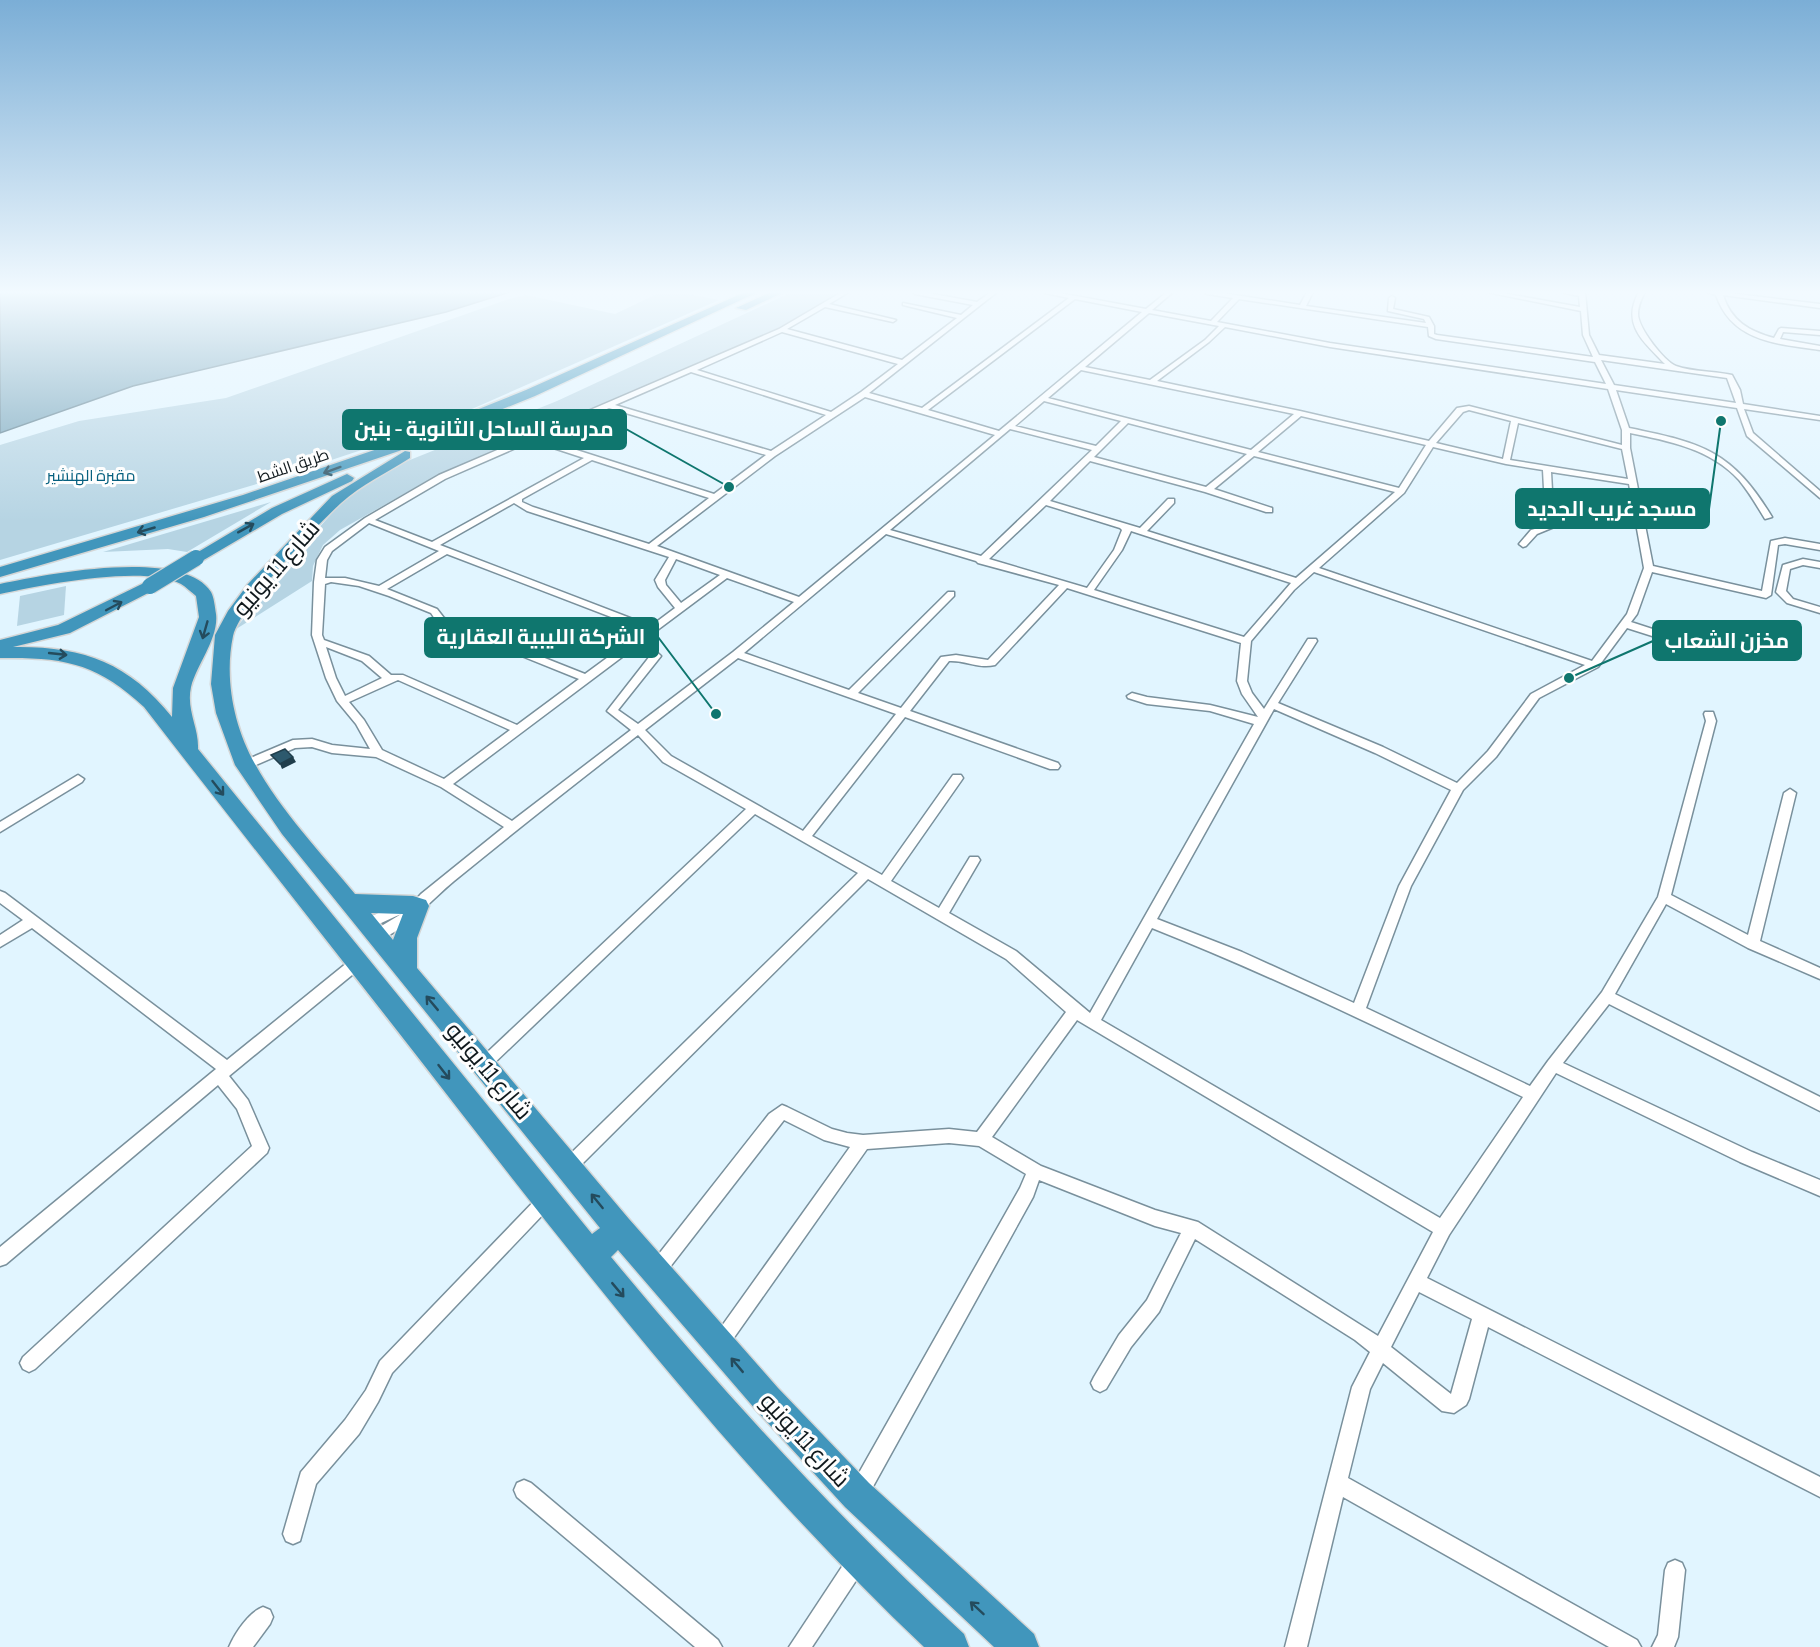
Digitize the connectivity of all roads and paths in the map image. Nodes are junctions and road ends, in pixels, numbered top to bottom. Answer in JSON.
{"nodes":[{"id":1,"x":580,"y":369,"type":"edge"},
{"id":2,"x":610,"y":369,"type":"edge"},
{"id":3,"x":896,"y":369,"type":"edge"},
{"id":4,"x":979,"y":369,"type":"edge"},
{"id":5,"x":1081,"y":369,"type":"edge"},
{"id":6,"x":1086,"y":369,"type":"edge"},
{"id":7,"x":1169,"y":369,"type":"edge"},
{"id":8,"x":1488,"y":369,"type":"edge"},
{"id":9,"x":1603,"y":369,"type":"edge"},
{"id":10,"x":1685,"y":369,"type":"edge"},
{"id":11,"x":691,"y":370,"type":"joint"},
{"id":12,"x":1150,"y":383,"type":"junction"},
{"id":13,"x":1612,"y":387,"type":"junction"},
{"id":14,"x":864,"y":394,"type":"junction"},
{"id":15,"x":1044,"y":399,"type":"junction"},
{"id":16,"x":606,"y":405,"type":"junction"},
{"id":17,"x":1738,"y":406,"type":"junction"},
{"id":18,"x":923,"y":411,"type":"junction"},
{"id":19,"x":1300,"y":413,"type":"junction"},
{"id":20,"x":832,"y":415,"type":"junction"},
{"id":21,"x":1820,"y":418,"type":"edge"},
{"id":22,"x":1515,"y":420,"type":"junction"},
{"id":23,"x":1126,"y":421,"type":"junction"},
{"id":24,"x":1010,"y":427,"type":"junction"},
{"id":25,"x":1626,"y":430,"type":"junction"},
{"id":26,"x":1001,"y":434,"type":"junction"},
{"id":27,"x":531,"y":438,"type":"junction"},
{"id":28,"x":1430,"y":445,"type":"junction"},
{"id":29,"x":1626,"y":448,"type":"junction"},
{"id":30,"x":1098,"y":449,"type":"junction"},
{"id":31,"x":1251,"y":453,"type":"junction"},
{"id":32,"x":772,"y":454,"type":"junction"},
{"id":33,"x":405,"y":455,"type":"junction"},
{"id":34,"x":591,"y":457,"type":"junction"},
{"id":35,"x":1090,"y":458,"type":"junction"},
{"id":36,"x":1506,"y":462,"type":"junction"},
{"id":37,"x":1547,"y":470,"type":"junction"},
{"id":38,"x":1633,"y":482,"type":"junction"},
{"id":39,"x":1208,"y":490,"type":"junction"},
{"id":40,"x":1401,"y":491,"type":"junction"},
{"id":41,"x":1820,"y":495,"type":"edge"},
{"id":42,"x":518,"y":497,"type":"junction"},
{"id":43,"x":716,"y":497,"type":"junction"},
{"id":44,"x":1172,"y":501,"type":"dead end"},
{"id":45,"x":1044,"y":502,"type":"junction"},
{"id":46,"x":1269,"y":510,"type":"dead end"},
{"id":47,"x":1768,"y":517,"type":"dead end"},
{"id":48,"x":368,"y":520,"type":"junction"},
{"id":49,"x":1123,"y":526,"type":"junction"},
{"id":50,"x":884,"y":531,"type":"junction"},
{"id":51,"x":1142,"y":531,"type":"junction"},
{"id":52,"x":1524,"y":544,"type":"dead end"},
{"id":53,"x":433,"y":545,"type":"junction"},
{"id":54,"x":650,"y":547,"type":"junction"},
{"id":55,"x":1820,"y":547,"type":"edge"},
{"id":56,"x":447,"y":550,"type":"junction"},
{"id":57,"x":674,"y":555,"type":"junction"},
{"id":58,"x":981,"y":561,"type":"junction"},
{"id":59,"x":1820,"y":565,"type":"edge"},
{"id":60,"x":1314,"y":568,"type":"junction"},
{"id":61,"x":1649,"y":568,"type":"junction"},
{"id":62,"x":0,"y":573,"type":"edge"},
{"id":63,"x":727,"y":574,"type":"junction"},
{"id":64,"x":319,"y":582,"type":"junction"},
{"id":65,"x":1298,"y":582,"type":"junction"},
{"id":66,"x":1065,"y":584,"type":"junction"},
{"id":67,"x":0,"y":589,"type":"edge"},
{"id":68,"x":379,"y":590,"type":"junction"},
{"id":69,"x":1089,"y":591,"type":"junction"},
{"id":70,"x":951,"y":594,"type":"dead end"},
{"id":71,"x":800,"y":601,"type":"junction"},
{"id":72,"x":681,"y":609,"type":"junction"},
{"id":73,"x":1820,"y":610,"type":"edge"},
{"id":74,"x":1626,"y":624,"type":"junction"},
{"id":75,"x":653,"y":630,"type":"junction"},
{"id":76,"x":224,"y":635,"type":"junction"},
{"id":77,"x":639,"y":641,"type":"junction"},
{"id":78,"x":1246,"y":641,"type":"junction"},
{"id":79,"x":1312,"y":641,"type":"dead end"},
{"id":80,"x":320,"y":642,"type":"junction"},
{"id":81,"x":0,"y":646,"type":"edge"},
{"id":82,"x":1713,"y":652,"type":"dead end"},
{"id":83,"x":0,"y":653,"type":"edge"},
{"id":84,"x":737,"y":654,"type":"junction"},
{"id":85,"x":1594,"y":665,"type":"junction"},
{"id":86,"x":389,"y":679,"type":"junction"},
{"id":87,"x":588,"y":679,"type":"junction"},
{"id":88,"x":851,"y":694,"type":"junction"},
{"id":89,"x":1132,"y":696,"type":"dead end"},
{"id":90,"x":342,"y":701,"type":"junction"},
{"id":91,"x":1272,"y":704,"type":"junction"},
{"id":92,"x":902,"y":711,"type":"junction"},
{"id":93,"x":1709,"y":714,"type":"dead end"},
{"id":94,"x":1262,"y":720,"type":"junction"},
{"id":95,"x":520,"y":730,"type":"junction"},
{"id":96,"x":639,"y":730,"type":"junction"},
{"id":97,"x":189,"y":748,"type":"junction"},
{"id":98,"x":378,"y":753,"type":"junction"},
{"id":99,"x":245,"y":765,"type":"junction"},
{"id":100,"x":1054,"y":766,"type":"dead end"},
{"id":101,"x":957,"y":778,"type":"dead end"},
{"id":102,"x":78,"y":779,"type":"dead end"},
{"id":103,"x":445,"y":784,"type":"junction"},
{"id":104,"x":1458,"y":788,"type":"junction"},
{"id":105,"x":1790,"y":793,"type":"dead end"},
{"id":106,"x":753,"y":809,"type":"junction"},
{"id":107,"x":512,"y":827,"type":"junction"},
{"id":108,"x":0,"y":828,"type":"edge"},
{"id":109,"x":804,"y":838,"type":"junction"},
{"id":110,"x":974,"y":860,"type":"dead end"},
{"id":111,"x":866,"y":873,"type":"junction"},
{"id":112,"x":883,"y":883,"type":"junction"},
{"id":113,"x":0,"y":896,"type":"edge"},
{"id":114,"x":1665,"y":897,"type":"junction"},
{"id":115,"x":349,"y":902,"type":"junction"},
{"id":116,"x":417,"y":904,"type":"junction"},
{"id":117,"x":941,"y":915,"type":"junction"},
{"id":118,"x":32,"y":921,"type":"junction"},
{"id":119,"x":1149,"y":921,"type":"junction"},
{"id":120,"x":373,"y":929,"type":"junction"},
{"id":121,"x":0,"y":942,"type":"edge"},
{"id":122,"x":1753,"y":944,"type":"junction"},
{"id":123,"x":358,"y":962,"type":"junction"},
{"id":124,"x":406,"y":972,"type":"junction"},
{"id":125,"x":1820,"y":974,"type":"edge"},
{"id":126,"x":1608,"y":996,"type":"junction"},
{"id":127,"x":1075,"y":1011,"type":"junction"},
{"id":128,"x":1358,"y":1011,"type":"junction"},
{"id":129,"x":1092,"y":1022,"type":"junction"},
{"id":130,"x":483,"y":1065,"type":"junction"},
{"id":131,"x":1553,"y":1065,"type":"junction"},
{"id":132,"x":223,"y":1071,"type":"junction"},
{"id":133,"x":1533,"y":1095,"type":"junction"},
{"id":134,"x":1820,"y":1104,"type":"edge"},
{"id":135,"x":981,"y":1139,"type":"junction"},
{"id":136,"x":863,"y":1142,"type":"junction"},
{"id":137,"x":569,"y":1166,"type":"junction"},
{"id":138,"x":1035,"y":1171,"type":"junction"},
{"id":139,"x":1820,"y":1188,"type":"edge"},
{"id":140,"x":546,"y":1200,"type":"junction"},
{"id":141,"x":1192,"y":1228,"type":"junction"},
{"id":142,"x":619,"y":1229,"type":"junction"},
{"id":143,"x":1443,"y":1229,"type":"junction"},
{"id":144,"x":590,"y":1256,"type":"junction"},
{"id":145,"x":0,"y":1258,"type":"edge"},
{"id":146,"x":657,"y":1270,"type":"junction"},
{"id":147,"x":1417,"y":1282,"type":"junction"},
{"id":148,"x":1482,"y":1316,"type":"junction"},
{"id":149,"x":719,"y":1344,"type":"junction"},
{"id":150,"x":1381,"y":1351,"type":"junction"},
{"id":151,"x":29,"y":1363,"type":"dead end"},
{"id":152,"x":1100,"y":1383,"type":"dead end"},
{"id":153,"x":1337,"y":1483,"type":"junction"},
{"id":154,"x":1820,"y":1487,"type":"edge"},
{"id":155,"x":524,"y":1490,"type":"dead end"},
{"id":156,"x":857,"y":1495,"type":"junction"},
{"id":157,"x":292,"y":1534,"type":"dead end"},
{"id":158,"x":858,"y":1559,"type":"junction"},
{"id":159,"x":1675,"y":1570,"type":"dead end"},
{"id":160,"x":263,"y":1617,"type":"dead end"},
{"id":161,"x":240,"y":1647,"type":"edge"},
{"id":162,"x":711,"y":1647,"type":"edge"},
{"id":163,"x":800,"y":1647,"type":"edge"},
{"id":164,"x":951,"y":1647,"type":"edge"},
{"id":165,"x":1021,"y":1647,"type":"edge"},
{"id":166,"x":1296,"y":1647,"type":"edge"},
{"id":167,"x":1630,"y":1647,"type":"edge"},
{"id":168,"x":1663,"y":1647,"type":"edge"}],
"edges":[{"from":1,"to":62,"type":"highway","name":"طريق الشط","one_way":true},
{"from":2,"to":33,"type":"highway","name":"طريق الشط"},
{"from":3,"to":14,"type":"street"},
{"from":4,"to":18,"type":"street"},
{"from":5,"to":15,"type":"street"},
{"from":6,"to":12,"type":"street"},
{"from":7,"to":12,"type":"street"},
{"from":8,"to":13,"type":"street"},
{"from":9,"to":13,"type":"street"},
{"from":10,"to":17,"type":"street"},
{"from":11,"to":16,"type":"street"},
{"from":11,"to":20,"type":"street"},
{"from":12,"to":19,"type":"street"},
{"from":13,"to":17,"type":"street"},
{"from":13,"to":25,"type":"street"},
{"from":14,"to":18,"type":"street"},
{"from":14,"to":20,"type":"street"},
{"from":15,"to":23,"type":"street"},
{"from":15,"to":24,"type":"street"},
{"from":16,"to":27,"type":"street"},
{"from":16,"to":32,"type":"street"},
{"from":17,"to":21,"type":"street"},
{"from":17,"to":41,"type":"street"},
{"from":18,"to":26,"type":"street"},
{"from":19,"to":28,"type":"street"},
{"from":19,"to":31,"type":"street"},
{"from":20,"to":32,"type":"street"},
{"from":22,"to":28,"type":"street"},
{"from":22,"to":29,"type":"street"},
{"from":22,"to":36,"type":"street"},
{"from":23,"to":30,"type":"street"},
{"from":23,"to":31,"type":"street"},
{"from":24,"to":26,"type":"street"},
{"from":24,"to":30,"type":"street"},
{"from":25,"to":29,"type":"street"},
{"from":25,"to":47,"type":"street"},
{"from":26,"to":50,"type":"street"},
{"from":27,"to":34,"type":"street"},
{"from":27,"to":48,"type":"street"},
{"from":28,"to":36,"type":"street"},
{"from":28,"to":40,"type":"street"},
{"from":29,"to":38,"type":"street"},
{"from":30,"to":35,"type":"street"},
{"from":31,"to":39,"type":"street"},
{"from":31,"to":40,"type":"street"},
{"from":32,"to":43,"type":"street"},
{"from":33,"to":76,"type":"highway","name":"شارع 11 يونيو"},
{"from":81,"to":33,"type":"highway","name":"طريق الشط","one_way":true,"bridge":true},
{"from":34,"to":42,"type":"street"},
{"from":34,"to":43,"type":"street"},
{"from":35,"to":39,"type":"street"},
{"from":35,"to":45,"type":"street"},
{"from":36,"to":37,"type":"street"},
{"from":37,"to":38,"type":"street"},
{"from":37,"to":52,"type":"street"},
{"from":38,"to":61,"type":"street"},
{"from":39,"to":46,"type":"street"},
{"from":40,"to":60,"type":"street"},
{"from":42,"to":53,"type":"street"},
{"from":42,"to":54,"type":"street"},
{"from":43,"to":54,"type":"street"},
{"from":44,"to":51,"type":"street"},
{"from":45,"to":49,"type":"street"},
{"from":45,"to":58,"type":"street"},
{"from":48,"to":53,"type":"street"},
{"from":48,"to":64,"type":"street"},
{"from":49,"to":51,"type":"street"},
{"from":49,"to":69,"type":"street"},
{"from":50,"to":58,"type":"street"},
{"from":50,"to":71,"type":"street"},
{"from":51,"to":65,"type":"street"},
{"from":53,"to":56,"type":"street"},
{"from":54,"to":57,"type":"street"},
{"from":55,"to":61,"type":"street"},
{"from":56,"to":68,"type":"street"},
{"from":56,"to":75,"type":"street"},
{"from":57,"to":63,"type":"street"},
{"from":57,"to":72,"type":"street"},
{"from":58,"to":66,"type":"street"},
{"from":59,"to":73,"type":"street"},
{"from":60,"to":65,"type":"street"},
{"from":60,"to":85,"type":"street"},
{"from":61,"to":74,"type":"street"},
{"from":62,"to":76,"type":"highway"},
{"from":63,"to":71,"type":"street"},
{"from":63,"to":72,"type":"street"},
{"from":64,"to":68,"type":"street"},
{"from":64,"to":80,"type":"street"},
{"from":65,"to":78,"type":"street"},
{"from":66,"to":69,"type":"street"},
{"from":66,"to":92,"type":"street"},
{"from":67,"to":97,"type":"highway","one_way":true},
{"from":68,"to":87,"type":"street"},
{"from":69,"to":78,"type":"street"},
{"from":70,"to":88,"type":"street"},
{"from":71,"to":84,"type":"street"},
{"from":72,"to":75,"type":"street"},
{"from":74,"to":82,"type":"street"},
{"from":74,"to":85,"type":"street"},
{"from":75,"to":77,"type":"street"},
{"from":76,"to":99,"type":"highway","name":"شارع 11 يونيو"},
{"from":77,"to":87,"type":"street"},
{"from":77,"to":96,"type":"street"},
{"from":78,"to":94,"type":"street"},
{"from":79,"to":91,"type":"street"},
{"from":80,"to":86,"type":"street"},
{"from":80,"to":90,"type":"street"},
{"from":83,"to":97,"type":"highway","name":"شارع 11 يونيو","one_way":true},
{"from":84,"to":88,"type":"street"},
{"from":84,"to":96,"type":"street"},
{"from":85,"to":104,"type":"street"},
{"from":86,"to":90,"type":"street"},
{"from":86,"to":95,"type":"street"},
{"from":87,"to":95,"type":"street"},
{"from":88,"to":92,"type":"street"},
{"from":89,"to":94,"type":"street"},
{"from":90,"to":98,"type":"street"},
{"from":91,"to":94,"type":"street"},
{"from":91,"to":104,"type":"street"},
{"from":92,"to":100,"type":"street"},
{"from":92,"to":109,"type":"street"},
{"from":93,"to":114,"type":"street"},
{"from":94,"to":119,"type":"street"},
{"from":95,"to":103,"type":"street"},
{"from":96,"to":106,"type":"street"},
{"from":96,"to":107,"type":"street"},
{"from":97,"to":123,"type":"highway","name":"شارع 11 يونيو","one_way":true},
{"from":98,"to":99,"type":"street"},
{"from":98,"to":103,"type":"street"},
{"from":99,"to":115,"type":"highway","name":"شارع 11 يونيو"},
{"from":101,"to":112,"type":"street"},
{"from":102,"to":108,"type":"street"},
{"from":103,"to":107,"type":"street"},
{"from":104,"to":128,"type":"street"},
{"from":105,"to":122,"type":"street"},
{"from":106,"to":109,"type":"street"},
{"from":106,"to":130,"type":"street"},
{"from":107,"to":116,"type":"street"},
{"from":109,"to":111,"type":"street"},
{"from":110,"to":117,"type":"street"},
{"from":111,"to":112,"type":"street"},
{"from":111,"to":137,"type":"street"},
{"from":112,"to":117,"type":"street"},
{"from":113,"to":118,"type":"street"},
{"from":114,"to":122,"type":"street"},
{"from":114,"to":126,"type":"street"},
{"from":115,"to":116,"type":"highway"},
{"from":115,"to":120,"type":"highway","name":"شارع 11 يونيو"},
{"from":116,"to":120,"type":"street"},
{"from":116,"to":124,"type":"highway"},
{"from":117,"to":127,"type":"street"},
{"from":118,"to":121,"type":"street"},
{"from":118,"to":132,"type":"street"},
{"from":119,"to":128,"type":"street"},
{"from":119,"to":129,"type":"street"},
{"from":120,"to":124,"type":"highway","name":"شارع 11 يونيو"},
{"from":122,"to":125,"type":"street"},
{"from":123,"to":132,"type":"street"},
{"from":123,"to":140,"type":"highway","name":"شارع 11 يونيو","one_way":true},
{"from":130,"to":124,"type":"highway","name":"شارع 11 يونيو","one_way":true},
{"from":126,"to":131,"type":"street"},
{"from":126,"to":134,"type":"street"},
{"from":127,"to":129,"type":"street"},
{"from":127,"to":135,"type":"street"},
{"from":128,"to":133,"type":"street"},
{"from":129,"to":143,"type":"street"},
{"from":130,"to":137,"type":"highway","name":"شارع 11 يونيو"},
{"from":131,"to":133,"type":"street"},
{"from":131,"to":139,"type":"street"},
{"from":132,"to":145,"type":"street"},
{"from":132,"to":151,"type":"street"},
{"from":133,"to":143,"type":"street"},
{"from":135,"to":136,"type":"street"},
{"from":135,"to":138,"type":"street"},
{"from":136,"to":146,"type":"street"},
{"from":136,"to":149,"type":"street"},
{"from":142,"to":137,"type":"highway","name":"شارع 11 يونيو","one_way":true},
{"from":138,"to":141,"type":"street"},
{"from":138,"to":156,"type":"street"},
{"from":140,"to":144,"type":"highway","name":"شارع 11 يونيو"},
{"from":140,"to":157,"type":"street"},
{"from":141,"to":150,"type":"street"},
{"from":141,"to":152,"type":"street"},
{"from":142,"to":144,"type":"highway"},
{"from":142,"to":146,"type":"highway","name":"شارع 11 يونيو"},
{"from":143,"to":147,"type":"street"},
{"from":144,"to":158,"type":"highway","name":"شارع 11 يونيو","one_way":true},
{"from":146,"to":149,"type":"highway","name":"شارع 11 يونيو"},
{"from":147,"to":148,"type":"street"},
{"from":147,"to":150,"type":"street"},
{"from":148,"to":150,"type":"street"},
{"from":148,"to":154,"type":"street"},
{"from":156,"to":149,"type":"highway","name":"شارع 11 يونيو","one_way":true},
{"from":150,"to":153,"type":"street"},
{"from":153,"to":166,"type":"street"},
{"from":153,"to":167,"type":"street"},
{"from":155,"to":162,"type":"street"},
{"from":165,"to":156,"type":"highway","name":"شارع 11 يونيو","one_way":true},
{"from":158,"to":163,"type":"street"},
{"from":158,"to":164,"type":"highway","name":"شارع 11 يونيو"},
{"from":159,"to":168,"type":"street"},
{"from":160,"to":161,"type":"street"}]}
